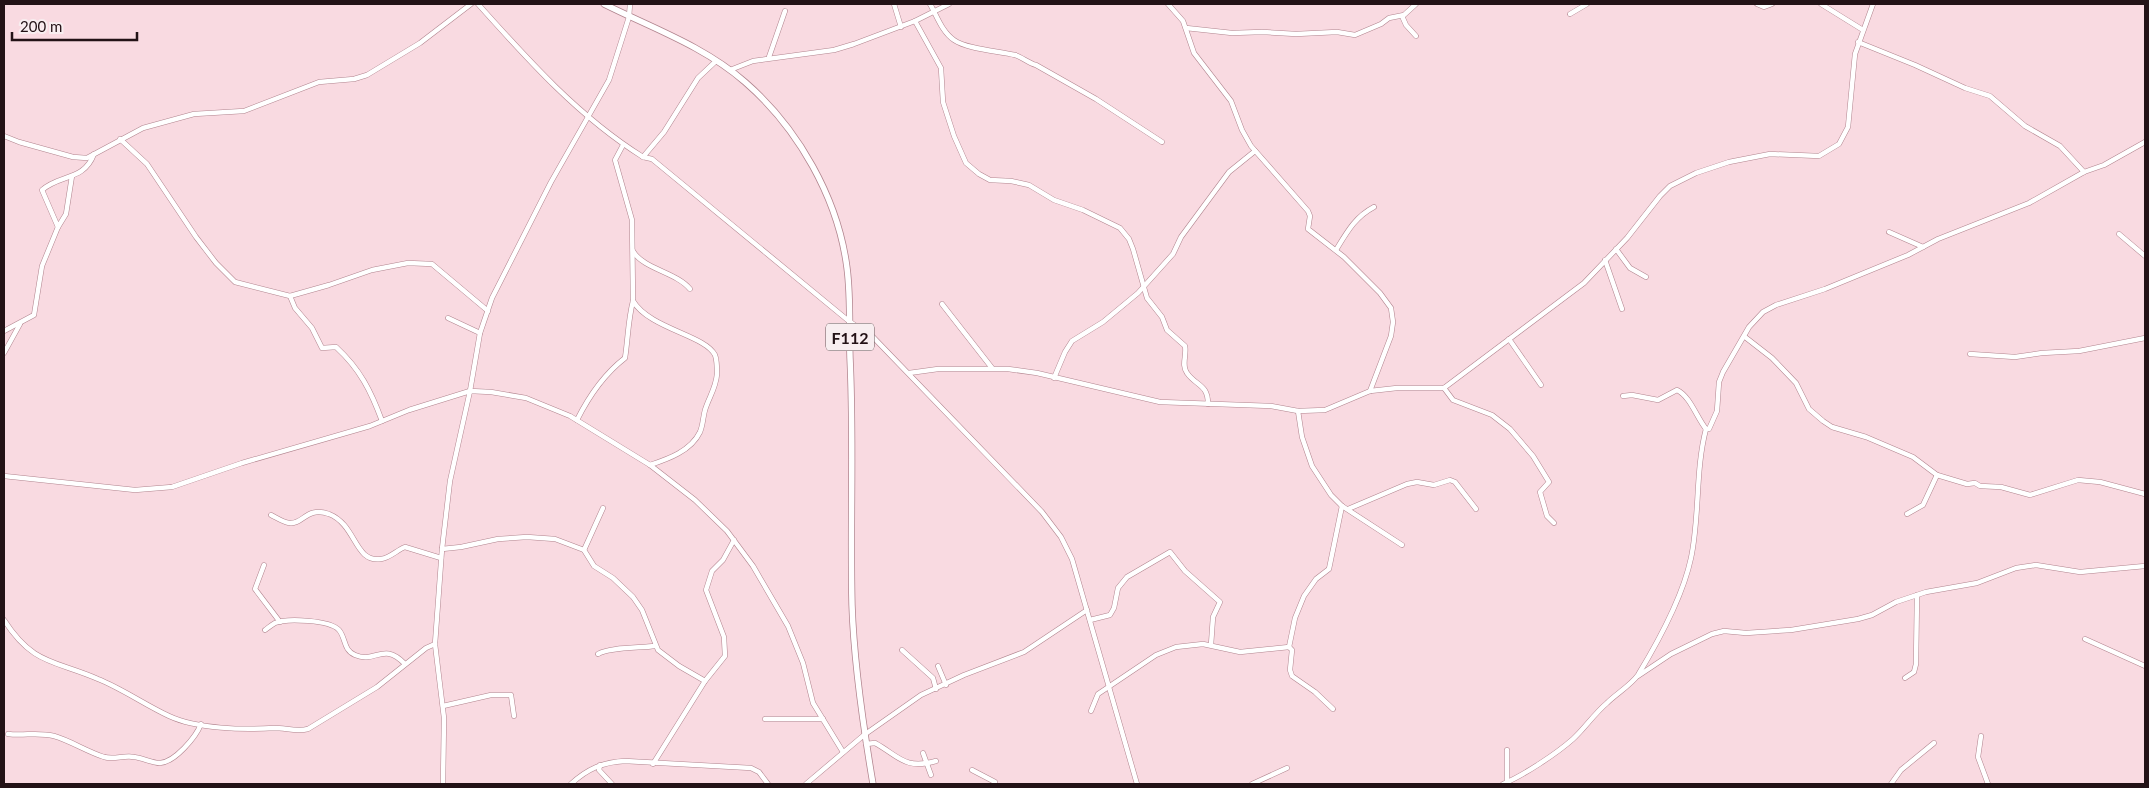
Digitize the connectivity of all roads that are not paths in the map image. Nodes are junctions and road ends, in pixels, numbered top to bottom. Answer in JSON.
{"nodes":[{"id":1,"x":470,"y":4,"type":"edge"},
{"id":2,"x":478,"y":4,"type":"edge"},
{"id":3,"x":604,"y":4,"type":"edge"},
{"id":4,"x":630,"y":4,"type":"edge"},
{"id":5,"x":894,"y":4,"type":"edge"},
{"id":6,"x":930,"y":4,"type":"edge"},
{"id":7,"x":949,"y":4,"type":"edge"},
{"id":8,"x":1168,"y":4,"type":"edge"},
{"id":9,"x":1416,"y":4,"type":"edge"},
{"id":10,"x":1587,"y":4,"type":"edge"},
{"id":11,"x":1757,"y":4,"type":"edge"},
{"id":12,"x":1772,"y":4,"type":"edge"},
{"id":13,"x":1820,"y":4,"type":"edge"},
{"id":14,"x":1873,"y":4,"type":"edge"},
{"id":15,"x":785,"y":11,"type":"dead end"},
{"id":16,"x":934,"y":11,"type":"junction"},
{"id":17,"x":1570,"y":14,"type":"dead end"},
{"id":18,"x":1402,"y":16,"type":"junction"},
{"id":19,"x":629,"y":17,"type":"junction"},
{"id":20,"x":915,"y":21,"type":"junction"},
{"id":21,"x":902,"y":27,"type":"junction"},
{"id":22,"x":1186,"y":28,"type":"junction"},
{"id":23,"x":1863,"y":30,"type":"junction"},
{"id":24,"x":1416,"y":36,"type":"dead end"},
{"id":25,"x":1858,"y":42,"type":"junction"},
{"id":26,"x":770,"y":57,"type":"junction"},
{"id":27,"x":716,"y":61,"type":"junction"},
{"id":28,"x":730,"y":70,"type":"junction"},
{"id":29,"x":588,"y":118,"type":"junction"},
{"id":30,"x":4,"y":136,"type":"edge"},
{"id":31,"x":120,"y":139,"type":"junction"},
{"id":32,"x":1162,"y":142,"type":"dead end"},
{"id":33,"x":2145,"y":142,"type":"edge"},
{"id":34,"x":623,"y":144,"type":"junction"},
{"id":35,"x":1255,"y":151,"type":"junction"},
{"id":36,"x":94,"y":154,"type":"junction"},
{"id":37,"x":643,"y":157,"type":"junction"},
{"id":38,"x":2084,"y":172,"type":"junction"},
{"id":39,"x":72,"y":176,"type":"junction"},
{"id":40,"x":1374,"y":207,"type":"dead end"},
{"id":41,"x":58,"y":227,"type":"junction"},
{"id":42,"x":1889,"y":232,"type":"dead end"},
{"id":43,"x":2118,"y":234,"type":"dead end"},
{"id":44,"x":1923,"y":247,"type":"junction"},
{"id":45,"x":1616,"y":249,"type":"junction"},
{"id":46,"x":632,"y":250,"type":"junction"},
{"id":47,"x":1336,"y":250,"type":"junction"},
{"id":48,"x":2145,"y":256,"type":"edge"},
{"id":49,"x":1605,"y":260,"type":"junction"},
{"id":50,"x":1646,"y":277,"type":"dead end"},
{"id":51,"x":1143,"y":287,"type":"junction"},
{"id":52,"x":690,"y":289,"type":"dead end"},
{"id":53,"x":290,"y":296,"type":"junction"},
{"id":54,"x":633,"y":301,"type":"junction"},
{"id":55,"x":942,"y":304,"type":"dead end"},
{"id":56,"x":1622,"y":309,"type":"dead end"},
{"id":57,"x":488,"y":311,"type":"junction"},
{"id":58,"x":448,"y":318,"type":"dead end"},
{"id":59,"x":850,"y":322,"type":"junction"},
{"id":60,"x":20,"y":324,"type":"junction"},
{"id":61,"x":4,"y":331,"type":"edge"},
{"id":62,"x":480,"y":333,"type":"junction"},
{"id":63,"x":1745,"y":336,"type":"junction"},
{"id":64,"x":2145,"y":338,"type":"edge"},
{"id":65,"x":1509,"y":339,"type":"junction"},
{"id":66,"x":4,"y":353,"type":"edge"},
{"id":67,"x":1970,"y":354,"type":"dead end"},
{"id":68,"x":992,"y":368,"type":"junction"},
{"id":69,"x":909,"y":374,"type":"junction"},
{"id":70,"x":1054,"y":378,"type":"junction"},
{"id":71,"x":1541,"y":385,"type":"dead end"},
{"id":72,"x":1444,"y":388,"type":"junction"},
{"id":73,"x":470,"y":391,"type":"junction"},
{"id":74,"x":1370,"y":391,"type":"junction"},
{"id":75,"x":1622,"y":396,"type":"dead end"},
{"id":76,"x":1208,"y":404,"type":"junction"},
{"id":77,"x":1298,"y":411,"type":"junction"},
{"id":78,"x":577,"y":420,"type":"junction"},
{"id":79,"x":382,"y":421,"type":"junction"},
{"id":80,"x":1706,"y":430,"type":"junction"},
{"id":81,"x":650,"y":465,"type":"junction"},
{"id":82,"x":1937,"y":475,"type":"junction"},
{"id":83,"x":4,"y":476,"type":"edge"},
{"id":84,"x":2145,"y":494,"type":"edge"},
{"id":85,"x":1342,"y":506,"type":"junction"},
{"id":86,"x":602,"y":508,"type":"dead end"},
{"id":87,"x":1476,"y":508,"type":"dead end"},
{"id":88,"x":1348,"y":509,"type":"junction"},
{"id":89,"x":1907,"y":514,"type":"dead end"},
{"id":90,"x":272,"y":515,"type":"dead end"},
{"id":91,"x":1554,"y":523,"type":"dead end"},
{"id":92,"x":734,"y":540,"type":"junction"},
{"id":93,"x":1402,"y":545,"type":"dead end"},
{"id":94,"x":442,"y":549,"type":"junction"},
{"id":95,"x":584,"y":550,"type":"junction"},
{"id":96,"x":441,"y":558,"type":"junction"},
{"id":97,"x":264,"y":565,"type":"dead end"},
{"id":98,"x":2145,"y":566,"type":"edge"},
{"id":99,"x":1917,"y":595,"type":"junction"},
{"id":100,"x":1087,"y":610,"type":"junction"},
{"id":101,"x":4,"y":620,"type":"edge"},
{"id":102,"x":1090,"y":620,"type":"junction"},
{"id":103,"x":280,"y":622,"type":"junction"},
{"id":104,"x":265,"y":630,"type":"dead end"},
{"id":105,"x":2085,"y":639,"type":"dead end"},
{"id":106,"x":434,"y":644,"type":"junction"},
{"id":107,"x":1211,"y":644,"type":"junction"},
{"id":108,"x":655,"y":646,"type":"junction"},
{"id":109,"x":1288,"y":646,"type":"junction"},
{"id":110,"x":902,"y":650,"type":"dead end"},
{"id":111,"x":598,"y":654,"type":"dead end"},
{"id":112,"x":406,"y":664,"type":"junction"},
{"id":113,"x":938,"y":666,"type":"dead end"},
{"id":114,"x":1651,"y":666,"type":"junction"},
{"id":115,"x":2145,"y":666,"type":"edge"},
{"id":116,"x":1642,"y":667,"type":"junction"},
{"id":117,"x":1637,"y":677,"type":"junction"},
{"id":118,"x":1905,"y":678,"type":"dead end"},
{"id":119,"x":705,"y":681,"type":"junction"},
{"id":120,"x":946,"y":684,"type":"junction"},
{"id":121,"x":1109,"y":688,"type":"junction"},
{"id":122,"x":936,"y":689,"type":"junction"},
{"id":123,"x":443,"y":706,"type":"junction"},
{"id":124,"x":1333,"y":709,"type":"dead end"},
{"id":125,"x":1091,"y":711,"type":"dead end"},
{"id":126,"x":514,"y":716,"type":"dead end"},
{"id":127,"x":824,"y":719,"type":"junction"},
{"id":128,"x":765,"y":720,"type":"dead end"},
{"id":129,"x":201,"y":724,"type":"junction"},
{"id":130,"x":8,"y":734,"type":"dead end"},
{"id":131,"x":864,"y":735,"type":"junction"},
{"id":132,"x":1981,"y":736,"type":"dead end"},
{"id":133,"x":1934,"y":743,"type":"dead end"},
{"id":134,"x":866,"y":744,"type":"junction"},
{"id":135,"x":1507,"y":750,"type":"dead end"},
{"id":136,"x":843,"y":752,"type":"junction"},
{"id":137,"x":923,"y":752,"type":"dead end"},
{"id":138,"x":936,"y":761,"type":"dead end"},
{"id":139,"x":927,"y":763,"type":"junction"},
{"id":140,"x":653,"y":764,"type":"junction"},
{"id":141,"x":600,"y":765,"type":"junction"},
{"id":142,"x":1288,"y":768,"type":"dead end"},
{"id":143,"x":972,"y":770,"type":"dead end"},
{"id":144,"x":931,"y":775,"type":"dead end"},
{"id":145,"x":1505,"y":783,"type":"edge"},
{"id":146,"x":443,"y":784,"type":"edge"},
{"id":147,"x":571,"y":784,"type":"edge"},
{"id":148,"x":612,"y":784,"type":"edge"},
{"id":149,"x":768,"y":784,"type":"edge"},
{"id":150,"x":806,"y":784,"type":"edge"},
{"id":151,"x":873,"y":784,"type":"edge"},
{"id":152,"x":996,"y":784,"type":"edge"},
{"id":153,"x":1137,"y":784,"type":"edge"},
{"id":154,"x":1252,"y":784,"type":"edge"},
{"id":155,"x":1891,"y":784,"type":"edge"},
{"id":156,"x":1988,"y":784,"type":"edge"}],
"edges":[{"from":1,"to":31,"type":"street"},
{"from":2,"to":29,"type":"street"},
{"from":3,"to":19,"type":"main road","number":"F112"},
{"from":4,"to":19,"type":"street"},
{"from":5,"to":21,"type":"street"},
{"from":6,"to":16,"type":"street"},
{"from":7,"to":16,"type":"street"},
{"from":8,"to":22,"type":"street"},
{"from":9,"to":18,"type":"street"},
{"from":10,"to":17,"type":"street"},
{"from":11,"to":12,"type":"street"},
{"from":13,"to":23,"type":"street"},
{"from":14,"to":23,"type":"street"},
{"from":15,"to":26,"type":"street"},
{"from":16,"to":20,"type":"street"},
{"from":16,"to":32,"type":"street"},
{"from":18,"to":22,"type":"street"},
{"from":18,"to":24,"type":"street"},
{"from":19,"to":27,"type":"main road","number":"F112"},
{"from":19,"to":29,"type":"street"},
{"from":20,"to":21,"type":"street"},
{"from":20,"to":51,"type":"street"},
{"from":21,"to":26,"type":"street"},
{"from":22,"to":35,"type":"street"},
{"from":23,"to":25,"type":"street"},
{"from":25,"to":38,"type":"street"},
{"from":25,"to":45,"type":"street"},
{"from":26,"to":28,"type":"street"},
{"from":27,"to":28,"type":"main road","number":"F112"},
{"from":27,"to":37,"type":"street"},
{"from":28,"to":59,"type":"main road","number":"F112"},
{"from":29,"to":34,"type":"street"},
{"from":29,"to":57,"type":"street"},
{"from":30,"to":36,"type":"street"},
{"from":31,"to":36,"type":"street"},
{"from":31,"to":53,"type":"street"},
{"from":33,"to":38,"type":"street"},
{"from":34,"to":37,"type":"street"},
{"from":34,"to":46,"type":"street"},
{"from":35,"to":47,"type":"street"},
{"from":35,"to":51,"type":"street"},
{"from":36,"to":39,"type":"street"},
{"from":37,"to":59,"type":"street"},
{"from":38,"to":44,"type":"street"},
{"from":39,"to":41,"type":"street"},
{"from":39,"to":41,"type":"street"},
{"from":40,"to":47,"type":"street"},
{"from":41,"to":60,"type":"street"},
{"from":42,"to":44,"type":"street"},
{"from":43,"to":48,"type":"street"},
{"from":44,"to":63,"type":"street"},
{"from":45,"to":49,"type":"street"},
{"from":45,"to":50,"type":"street"},
{"from":46,"to":52,"type":"street"},
{"from":46,"to":54,"type":"street"},
{"from":47,"to":74,"type":"street"},
{"from":49,"to":56,"type":"street"},
{"from":49,"to":65,"type":"street"},
{"from":51,"to":70,"type":"street"},
{"from":51,"to":76,"type":"street"},
{"from":53,"to":57,"type":"street"},
{"from":53,"to":79,"type":"street"},
{"from":54,"to":78,"type":"street"},
{"from":54,"to":81,"type":"street"},
{"from":55,"to":68,"type":"street"},
{"from":57,"to":62,"type":"street"},
{"from":58,"to":62,"type":"street"},
{"from":59,"to":69,"type":"street"},
{"from":59,"to":131,"type":"main road","number":"F112"},
{"from":60,"to":61,"type":"street"},
{"from":60,"to":66,"type":"street"},
{"from":62,"to":73,"type":"street"},
{"from":63,"to":80,"type":"street"},
{"from":63,"to":82,"type":"street"},
{"from":64,"to":67,"type":"street"},
{"from":65,"to":71,"type":"street"},
{"from":65,"to":72,"type":"street"},
{"from":68,"to":69,"type":"street"},
{"from":68,"to":70,"type":"street"},
{"from":69,"to":100,"type":"street"},
{"from":70,"to":76,"type":"street"},
{"from":72,"to":74,"type":"street"},
{"from":72,"to":91,"type":"street"},
{"from":73,"to":78,"type":"street"},
{"from":73,"to":79,"type":"street"},
{"from":73,"to":94,"type":"street"},
{"from":74,"to":77,"type":"street"},
{"from":75,"to":80,"type":"street"},
{"from":76,"to":77,"type":"street"},
{"from":77,"to":85,"type":"street"},
{"from":78,"to":81,"type":"street"},
{"from":79,"to":83,"type":"street"},
{"from":80,"to":116,"type":"street"},
{"from":81,"to":92,"type":"street"},
{"from":82,"to":84,"type":"street"},
{"from":82,"to":89,"type":"street"},
{"from":85,"to":88,"type":"street"},
{"from":85,"to":109,"type":"street"},
{"from":86,"to":95,"type":"street"},
{"from":87,"to":88,"type":"street"},
{"from":88,"to":93,"type":"street"},
{"from":90,"to":96,"type":"street"},
{"from":92,"to":119,"type":"street"},
{"from":92,"to":127,"type":"street"},
{"from":94,"to":95,"type":"street"},
{"from":94,"to":96,"type":"street"},
{"from":95,"to":108,"type":"street"},
{"from":96,"to":106,"type":"street"},
{"from":97,"to":103,"type":"street"},
{"from":98,"to":99,"type":"street"},
{"from":99,"to":114,"type":"street"},
{"from":99,"to":118,"type":"street"},
{"from":100,"to":102,"type":"street"},
{"from":100,"to":120,"type":"street"},
{"from":101,"to":129,"type":"street"},
{"from":102,"to":107,"type":"street"},
{"from":102,"to":121,"type":"street"},
{"from":103,"to":104,"type":"street"},
{"from":103,"to":112,"type":"street"},
{"from":105,"to":115,"type":"street"},
{"from":106,"to":112,"type":"street"},
{"from":106,"to":123,"type":"street"},
{"from":107,"to":109,"type":"street"},
{"from":107,"to":121,"type":"street"},
{"from":108,"to":111,"type":"street"},
{"from":108,"to":119,"type":"street"},
{"from":109,"to":124,"type":"street"},
{"from":110,"to":122,"type":"street"},
{"from":112,"to":129,"type":"street"},
{"from":113,"to":120,"type":"street"},
{"from":114,"to":116,"type":"street"},
{"from":114,"to":117,"type":"street"},
{"from":116,"to":117,"type":"street"},
{"from":117,"to":145,"type":"street"},
{"from":119,"to":140,"type":"street"},
{"from":120,"to":122,"type":"street"},
{"from":121,"to":125,"type":"street"},
{"from":121,"to":153,"type":"street"},
{"from":122,"to":131,"type":"street"},
{"from":123,"to":126,"type":"street"},
{"from":123,"to":146,"type":"street"},
{"from":127,"to":128,"type":"street"},
{"from":127,"to":136,"type":"street"},
{"from":129,"to":130,"type":"street"},
{"from":131,"to":134,"type":"main road","number":"F112"},
{"from":131,"to":136,"type":"street"},
{"from":132,"to":156,"type":"street"},
{"from":133,"to":155,"type":"street"},
{"from":134,"to":139,"type":"street"},
{"from":134,"to":151,"type":"main road","number":"F112"},
{"from":135,"to":145,"type":"street"},
{"from":136,"to":150,"type":"street"},
{"from":137,"to":139,"type":"street"},
{"from":138,"to":139,"type":"street"},
{"from":139,"to":144,"type":"street"},
{"from":140,"to":141,"type":"street"},
{"from":140,"to":149,"type":"street"},
{"from":141,"to":147,"type":"street"},
{"from":141,"to":148,"type":"street"},
{"from":142,"to":154,"type":"street"},
{"from":143,"to":152,"type":"street"}]}
